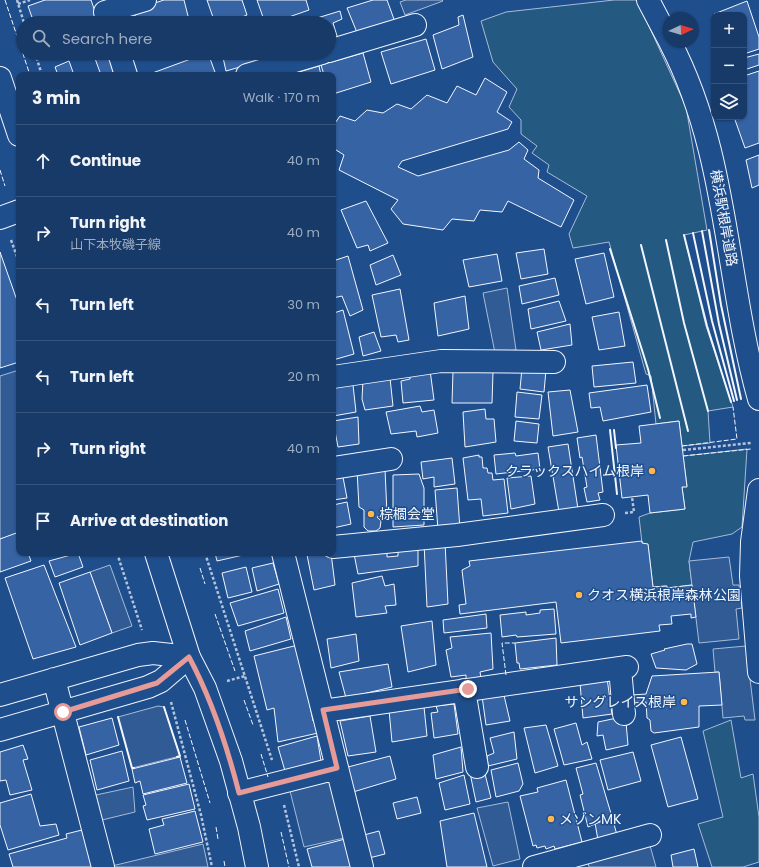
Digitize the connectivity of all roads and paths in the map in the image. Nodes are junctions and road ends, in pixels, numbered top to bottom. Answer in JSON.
{"nodes":[{"id":1,"x":17,"y":0,"type":"edge"},
{"id":2,"x":30,"y":0,"type":"edge"},
{"id":3,"x":145,"y":0,"type":"edge"},
{"id":4,"x":648,"y":0,"type":"edge"},
{"id":5,"x":18,"y":4,"type":"junction"},
{"id":6,"x":105,"y":12,"type":"edge"},
{"id":7,"x":22,"y":16,"type":"edge"},
{"id":8,"x":415,"y":25,"type":"dead end"},
{"id":9,"x":663,"y":28,"type":"edge"},
{"id":10,"x":673,"y":48,"type":"edge"},
{"id":11,"x":336,"y":49,"type":"edge"},
{"id":12,"x":37,"y":60,"type":"edge"},
{"id":13,"x":121,"y":60,"type":"edge"},
{"id":14,"x":298,"y":60,"type":"edge"},
{"id":15,"x":41,"y":72,"type":"edge"},
{"id":16,"x":125,"y":72,"type":"edge"},
{"id":17,"x":257,"y":72,"type":"edge"},
{"id":18,"x":0,"y":78,"type":"edge"},
{"id":19,"x":16,"y":126,"type":"edge"},
{"id":20,"x":16,"y":214,"type":"edge"},
{"id":21,"x":5,"y":226,"type":"edge"},
{"id":22,"x":16,"y":254,"type":"edge"},
{"id":23,"x":554,"y":362,"type":"dead end"},
{"id":24,"x":336,"y":377,"type":"edge"},
{"id":25,"x":759,"y":399,"type":"edge"},
{"id":26,"x":751,"y":443,"type":"dead end"},
{"id":27,"x":682,"y":450,"type":"dead end"},
{"id":28,"x":391,"y":459,"type":"dead end"},
{"id":29,"x":336,"y":468,"type":"edge"},
{"id":30,"x":759,"y":490,"type":"edge"},
{"id":31,"x":632,"y":497,"type":"dead end"},
{"id":32,"x":630,"y":513,"type":"dead end"},
{"id":33,"x":603,"y":516,"type":"dead end"},
{"id":34,"x":336,"y":547,"type":"edge"},
{"id":35,"x":118,"y":556,"type":"edge"},
{"id":36,"x":157,"y":556,"type":"edge"},
{"id":37,"x":206,"y":556,"type":"edge"},
{"id":38,"x":285,"y":556,"type":"edge"},
{"id":39,"x":141,"y":634,"type":"dead end"},
{"id":40,"x":189,"y":657,"type":"junction"},
{"id":41,"x":759,"y":672,"type":"edge"},
{"id":42,"x":54,"y":679,"type":"junction"},
{"id":43,"x":464,"y":690,"type":"junction"},
{"id":44,"x":0,"y":695,"type":"edge"},
{"id":45,"x":167,"y":699,"type":"dead end"},
{"id":46,"x":323,"y":710,"type":"junction"},
{"id":47,"x":63,"y":712,"type":"junction"},
{"id":48,"x":624,"y":714,"type":"dead end"},
{"id":49,"x":0,"y":730,"type":"edge"},
{"id":50,"x":477,"y":767,"type":"dead end"},
{"id":51,"x":337,"y":768,"type":"junction"},
{"id":52,"x":279,"y":782,"type":"junction"},
{"id":53,"x":239,"y":793,"type":"junction"},
{"id":54,"x":650,"y":835,"type":"dead end"},
{"id":55,"x":103,"y":867,"type":"edge"},
{"id":56,"x":212,"y":867,"type":"edge"},
{"id":57,"x":257,"y":867,"type":"edge"},
{"id":58,"x":299,"y":867,"type":"edge"},
{"id":59,"x":362,"y":867,"type":"edge"},
{"id":60,"x":534,"y":867,"type":"edge"}],
"edges":[{"from":1,"to":5,"type":"path"},
{"from":2,"to":5,"type":"path"},
{"from":3,"to":6,"type":"main road"},
{"from":4,"to":9,"type":"main road","name":"横浜駅根岸道路"},
{"from":5,"to":7,"type":"path"},
{"from":8,"to":11,"type":"main road"},
{"from":10,"to":25,"type":"main road","name":"横浜駅根岸道路"},
{"from":12,"to":15,"type":"path"},
{"from":13,"to":16,"type":"main road"},
{"from":14,"to":17,"type":"main road"},
{"from":18,"to":19,"type":"main road"},
{"from":20,"to":21,"type":"main road"},
{"from":21,"to":22,"type":"path"},
{"from":23,"to":24,"type":"main road"},
{"from":26,"to":27,"type":"path"},
{"from":28,"to":29,"type":"main road"},
{"from":30,"to":41,"type":"main road"},
{"from":31,"to":32,"type":"path"},
{"from":33,"to":34,"type":"main road"},
{"from":35,"to":39,"type":"path"},
{"from":36,"to":40,"type":"main road"},
{"from":37,"to":52,"type":"path"},
{"from":38,"to":46,"type":"main road"},
{"from":40,"to":42,"type":"main road"},
{"from":40,"to":47,"type":"main road"},
{"from":40,"to":53,"type":"main road"},
{"from":42,"to":44,"type":"main road"},
{"from":42,"to":47,"type":"main road"},
{"from":43,"to":46,"type":"main road"},
{"from":43,"to":48,"type":"main road"},
{"from":43,"to":50,"type":"main road"},
{"from":45,"to":56,"type":"path"},
{"from":46,"to":51,"type":"main road"},
{"from":47,"to":49,"type":"main road"},
{"from":47,"to":55,"type":"main road"},
{"from":51,"to":52,"type":"main road"},
{"from":51,"to":59,"type":"main road"},
{"from":52,"to":53,"type":"main road"},
{"from":52,"to":58,"type":"path"},
{"from":53,"to":57,"type":"main road"},
{"from":54,"to":60,"type":"main road"}]}
